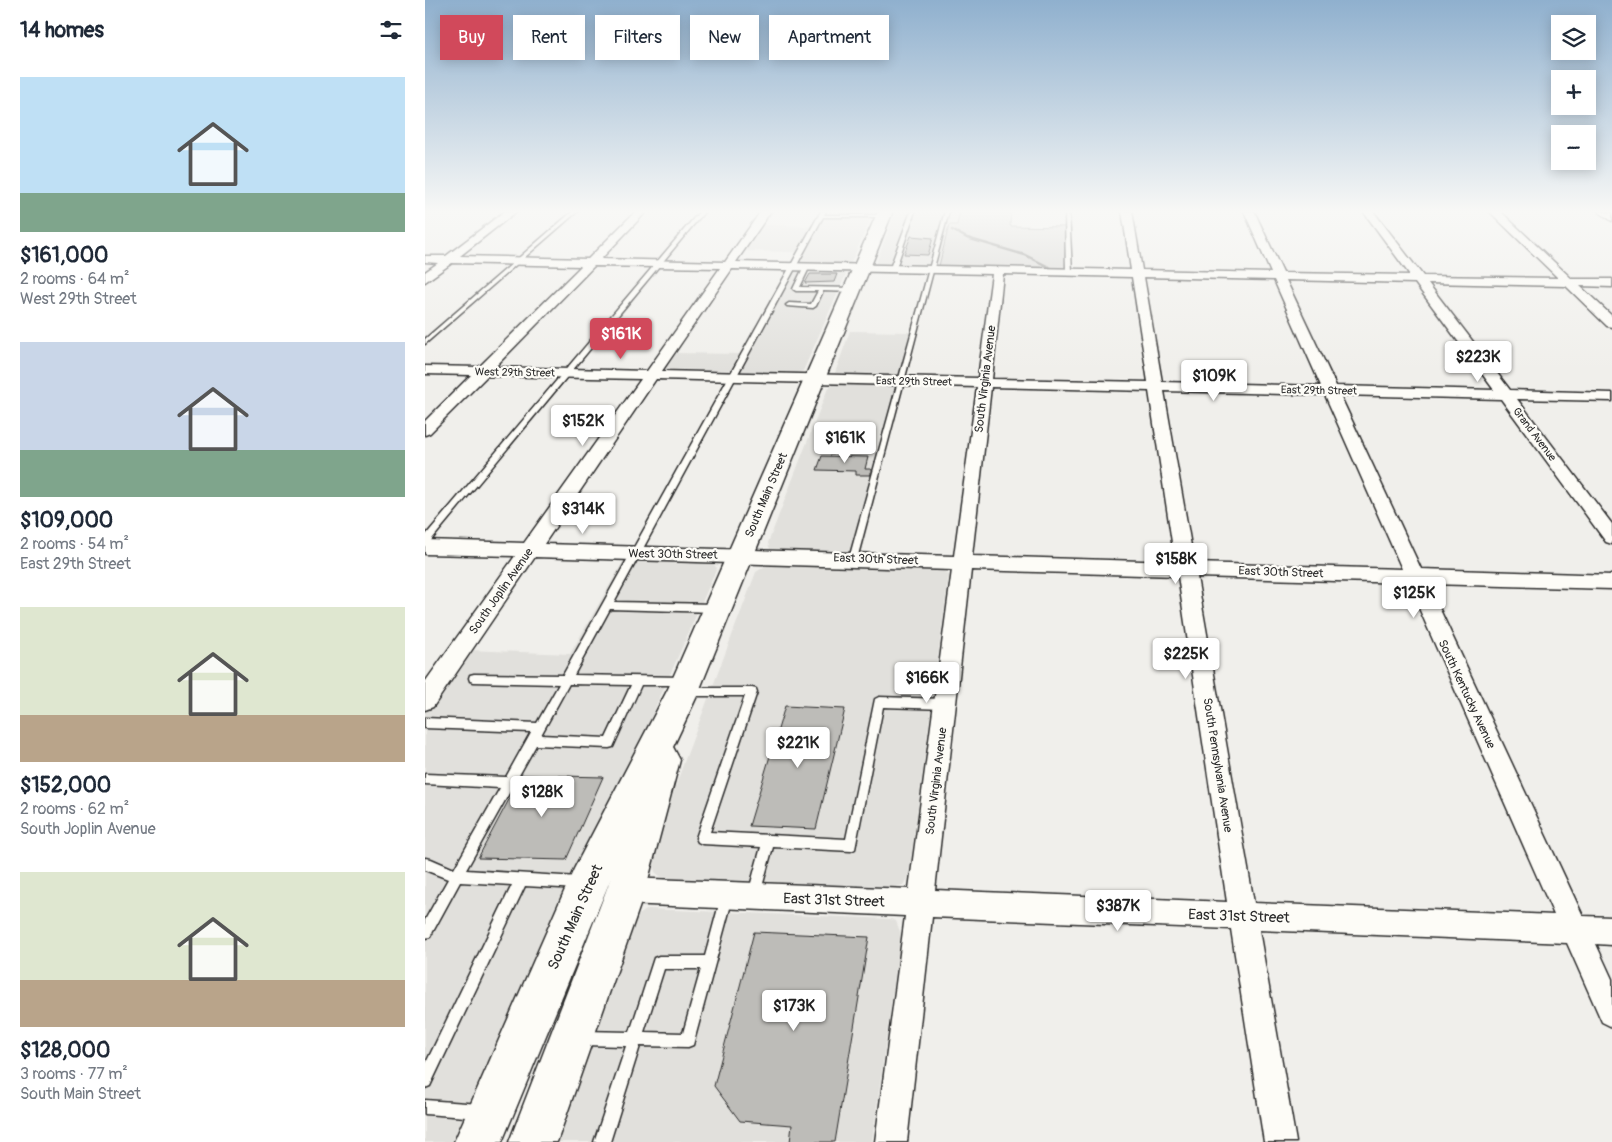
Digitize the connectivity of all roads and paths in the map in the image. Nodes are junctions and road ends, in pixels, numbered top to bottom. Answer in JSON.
{"nodes":[{"id":1,"x":443,"y":264,"type":"edge"},
{"id":2,"x":514,"y":264,"type":"edge"},
{"id":3,"x":589,"y":264,"type":"edge"},
{"id":4,"x":659,"y":264,"type":"edge"},
{"id":5,"x":679,"y":264,"type":"edge"},
{"id":6,"x":863,"y":264,"type":"edge"},
{"id":7,"x":894,"y":264,"type":"edge"},
{"id":8,"x":931,"y":264,"type":"edge"},
{"id":9,"x":1069,"y":264,"type":"edge"},
{"id":10,"x":1136,"y":264,"type":"edge"},
{"id":11,"x":1274,"y":264,"type":"edge"},
{"id":12,"x":1408,"y":264,"type":"edge"},
{"id":13,"x":1550,"y":264,"type":"edge"},
{"id":14,"x":728,"y":265,"type":"junction"},
{"id":15,"x":794,"y":266,"type":"junction"},
{"id":16,"x":807,"y":266,"type":"junction"},
{"id":17,"x":862,"y":268,"type":"junction"},
{"id":18,"x":893,"y":268,"type":"junction"},
{"id":19,"x":930,"y":269,"type":"junction"},
{"id":20,"x":998,"y":270,"type":"junction"},
{"id":21,"x":1069,"y":272,"type":"junction"},
{"id":22,"x":1137,"y":273,"type":"junction"},
{"id":23,"x":1279,"y":276,"type":"junction"},
{"id":24,"x":425,"y":278,"type":"edge"},
{"id":25,"x":1419,"y":279,"type":"junction"},
{"id":26,"x":1569,"y":282,"type":"junction"},
{"id":27,"x":1612,"y":283,"type":"edge"},
{"id":28,"x":821,"y":290,"type":"junction"},
{"id":29,"x":853,"y":290,"type":"junction"},
{"id":30,"x":789,"y":305,"type":"dead end"},
{"id":31,"x":1612,"y":323,"type":"edge"},
{"id":32,"x":425,"y":342,"type":"edge"},
{"id":33,"x":425,"y":370,"type":"edge"},
{"id":34,"x":483,"y":372,"type":"junction"},
{"id":35,"x":567,"y":374,"type":"junction"},
{"id":36,"x":651,"y":376,"type":"junction"},
{"id":37,"x":733,"y":377,"type":"junction"},
{"id":38,"x":816,"y":379,"type":"junction"},
{"id":39,"x":900,"y":380,"type":"junction"},
{"id":40,"x":985,"y":382,"type":"junction"},
{"id":41,"x":1156,"y":386,"type":"junction"},
{"id":42,"x":1331,"y":390,"type":"junction"},
{"id":43,"x":1505,"y":395,"type":"junction"},
{"id":44,"x":1612,"y":397,"type":"edge"},
{"id":45,"x":425,"y":430,"type":"edge"},
{"id":46,"x":1612,"y":537,"type":"edge"},
{"id":47,"x":425,"y":542,"type":"edge"},
{"id":48,"x":425,"y":547,"type":"edge"},
{"id":49,"x":530,"y":550,"type":"junction"},
{"id":50,"x":636,"y":553,"type":"junction"},
{"id":51,"x":740,"y":556,"type":"junction"},
{"id":52,"x":853,"y":559,"type":"junction"},
{"id":53,"x":964,"y":562,"type":"junction"},
{"id":54,"x":1187,"y":569,"type":"junction"},
{"id":55,"x":1414,"y":576,"type":"junction"},
{"id":56,"x":1612,"y":582,"type":"edge"},
{"id":57,"x":608,"y":605,"type":"junction"},
{"id":58,"x":718,"y":608,"type":"junction"},
{"id":59,"x":474,"y":678,"type":"dead end"},
{"id":60,"x":638,"y":680,"type":"junction"},
{"id":61,"x":565,"y":681,"type":"junction"},
{"id":62,"x":684,"y":690,"type":"junction"},
{"id":63,"x":425,"y":700,"type":"edge"},
{"id":64,"x":945,"y":704,"type":"junction"},
{"id":65,"x":425,"y":723,"type":"edge"},
{"id":66,"x":540,"y":728,"type":"junction"},
{"id":67,"x":533,"y":740,"type":"junction"},
{"id":68,"x":425,"y":779,"type":"edge"},
{"id":69,"x":509,"y":783,"type":"junction"},
{"id":70,"x":769,"y":841,"type":"junction"},
{"id":71,"x":425,"y":864,"type":"edge"},
{"id":72,"x":455,"y":876,"type":"junction"},
{"id":73,"x":521,"y":881,"type":"junction"},
{"id":74,"x":607,"y":887,"type":"junction"},
{"id":75,"x":741,"y":896,"type":"junction"},
{"id":76,"x":919,"y":904,"type":"junction"},
{"id":77,"x":1242,"y":916,"type":"junction"},
{"id":78,"x":1575,"y":930,"type":"junction"},
{"id":79,"x":1612,"y":931,"type":"edge"},
{"id":80,"x":425,"y":932,"type":"edge"},
{"id":81,"x":709,"y":962,"type":"junction"},
{"id":82,"x":1612,"y":1012,"type":"edge"},
{"id":83,"x":571,"y":1038,"type":"junction"},
{"id":84,"x":634,"y":1040,"type":"junction"},
{"id":85,"x":425,"y":1081,"type":"edge"},
{"id":86,"x":425,"y":1107,"type":"edge"},
{"id":87,"x":485,"y":1127,"type":"edge"},
{"id":88,"x":533,"y":1142,"type":"edge"},
{"id":89,"x":602,"y":1142,"type":"edge"},
{"id":90,"x":891,"y":1142,"type":"edge"},
{"id":91,"x":1280,"y":1142,"type":"edge"}],
"edges":[{"from":1,"to":24,"type":"street"},
{"from":2,"to":32,"type":"lane"},
{"from":3,"to":34,"type":"street"},
{"from":4,"to":35,"type":"lane"},
{"from":5,"to":14,"type":"street"},
{"from":6,"to":17,"type":"main road","name":"South Main Street"},
{"from":7,"to":18,"type":"lane"},
{"from":8,"to":19,"type":"lane"},
{"from":9,"to":21,"type":"lane"},
{"from":10,"to":22,"type":"street","name":"South Pennsylvania Avenue"},
{"from":11,"to":23,"type":"street","name":"South Kentucky Avenue"},
{"from":12,"to":25,"type":"street","name":"Grand Avenue"},
{"from":13,"to":26,"type":"street"},
{"from":14,"to":15,"type":"street"},
{"from":14,"to":36,"type":"street","name":"South Joplin Avenue"},
{"from":15,"to":16,"type":"street"},
{"from":15,"to":37,"type":"lane"},
{"from":16,"to":17,"type":"street"},
{"from":16,"to":28,"type":"lane"},
{"from":17,"to":18,"type":"street"},
{"from":17,"to":29,"type":"main road","name":"South Main Street"},
{"from":18,"to":19,"type":"street"},
{"from":19,"to":20,"type":"street"},
{"from":19,"to":39,"type":"lane"},
{"from":20,"to":21,"type":"street"},
{"from":20,"to":40,"type":"street","name":"South Virginia Avenue"},
{"from":21,"to":22,"type":"street"},
{"from":22,"to":23,"type":"street"},
{"from":22,"to":41,"type":"street","name":"South Pennsylvania Avenue"},
{"from":23,"to":25,"type":"street"},
{"from":23,"to":42,"type":"street","name":"South Kentucky Avenue"},
{"from":25,"to":26,"type":"street"},
{"from":25,"to":43,"type":"street","name":"Grand Avenue"},
{"from":26,"to":27,"type":"street"},
{"from":26,"to":31,"type":"street"},
{"from":28,"to":29,"type":"lane"},
{"from":28,"to":30,"type":"lane"},
{"from":29,"to":38,"type":"main road","name":"South Main Street"},
{"from":33,"to":34,"type":"street","name":"West 29th Street"},
{"from":34,"to":35,"type":"street","name":"West 29th Street"},
{"from":34,"to":45,"type":"street"},
{"from":35,"to":36,"type":"street","name":"West 29th Street"},
{"from":35,"to":47,"type":"lane"},
{"from":36,"to":37,"type":"street","name":"West 29th Street"},
{"from":36,"to":49,"type":"street","name":"South Joplin Avenue"},
{"from":37,"to":38,"type":"street","name":"West 29th Street"},
{"from":37,"to":50,"type":"lane"},
{"from":38,"to":39,"type":"street","name":"East 29th Street"},
{"from":38,"to":51,"type":"main road","name":"South Main Street"},
{"from":39,"to":40,"type":"street","name":"East 29th Street"},
{"from":39,"to":52,"type":"lane"},
{"from":40,"to":41,"type":"street","name":"East 29th Street"},
{"from":40,"to":53,"type":"street","name":"South Virginia Avenue"},
{"from":41,"to":42,"type":"street","name":"East 29th Street"},
{"from":41,"to":54,"type":"street","name":"South Pennsylvania Avenue"},
{"from":42,"to":43,"type":"street","name":"East 29th Street"},
{"from":42,"to":55,"type":"street","name":"South Kentucky Avenue"},
{"from":43,"to":44,"type":"street","name":"East 29th Street"},
{"from":43,"to":46,"type":"street","name":"Grand Avenue"},
{"from":48,"to":49,"type":"street","name":"West 30th Street"},
{"from":49,"to":50,"type":"street","name":"West 30th Street"},
{"from":49,"to":63,"type":"street","name":"South Joplin Avenue"},
{"from":50,"to":51,"type":"street","name":"West 30th Street"},
{"from":50,"to":57,"type":"lane"},
{"from":51,"to":52,"type":"street","name":"East 30th Street"},
{"from":51,"to":58,"type":"main road","name":"South Main Street"},
{"from":52,"to":53,"type":"street","name":"East 30th Street"},
{"from":53,"to":54,"type":"street","name":"East 30th Street"},
{"from":53,"to":64,"type":"street","name":"South Virginia Avenue"},
{"from":54,"to":55,"type":"street","name":"East 30th Street"},
{"from":54,"to":77,"type":"street","name":"South Pennsylvania Avenue"},
{"from":55,"to":56,"type":"street","name":"East 30th Street"},
{"from":55,"to":78,"type":"street","name":"South Kentucky Avenue"},
{"from":57,"to":58,"type":"lane"},
{"from":57,"to":61,"type":"lane"},
{"from":58,"to":62,"type":"main road","name":"South Main Street"},
{"from":59,"to":61,"type":"lane"},
{"from":60,"to":61,"type":"lane"},
{"from":60,"to":62,"type":"lane"},
{"from":60,"to":67,"type":"lane"},
{"from":61,"to":66,"type":"lane"},
{"from":62,"to":70,"type":"lane"},
{"from":62,"to":74,"type":"main road","name":"South Main Street"},
{"from":64,"to":70,"type":"lane"},
{"from":64,"to":76,"type":"street","name":"South Virginia Avenue"},
{"from":65,"to":66,"type":"lane"},
{"from":66,"to":67,"type":"lane"},
{"from":67,"to":69,"type":"lane"},
{"from":68,"to":69,"type":"lane"},
{"from":69,"to":72,"type":"lane"},
{"from":70,"to":75,"type":"lane"},
{"from":71,"to":72,"type":"lane"},
{"from":72,"to":73,"type":"lane"},
{"from":72,"to":80,"type":"lane"},
{"from":73,"to":74,"type":"lane"},
{"from":73,"to":85,"type":"lane"},
{"from":74,"to":75,"type":"street","name":"East 31st Street"},
{"from":74,"to":83,"type":"main road","name":"South Main Street"},
{"from":74,"to":87,"type":"main road","name":"South Main Street"},
{"from":75,"to":76,"type":"street","name":"East 31st Street"},
{"from":75,"to":81,"type":"lane"},
{"from":76,"to":77,"type":"street","name":"East 31st Street"},
{"from":76,"to":90,"type":"street","name":"South Virginia Avenue"},
{"from":77,"to":78,"type":"street","name":"East 31st Street"},
{"from":77,"to":91,"type":"street","name":"South Pennsylvania Avenue"},
{"from":78,"to":79,"type":"street","name":"East 31st Street"},
{"from":78,"to":82,"type":"street","name":"South Kentucky Avenue"},
{"from":81,"to":84,"type":"lane"},
{"from":81,"to":84,"type":"lane"},
{"from":83,"to":84,"type":"lane"},
{"from":83,"to":88,"type":"main road","name":"South Main Street"},
{"from":84,"to":89,"type":"lane"},
{"from":86,"to":87,"type":"lane"}]}
